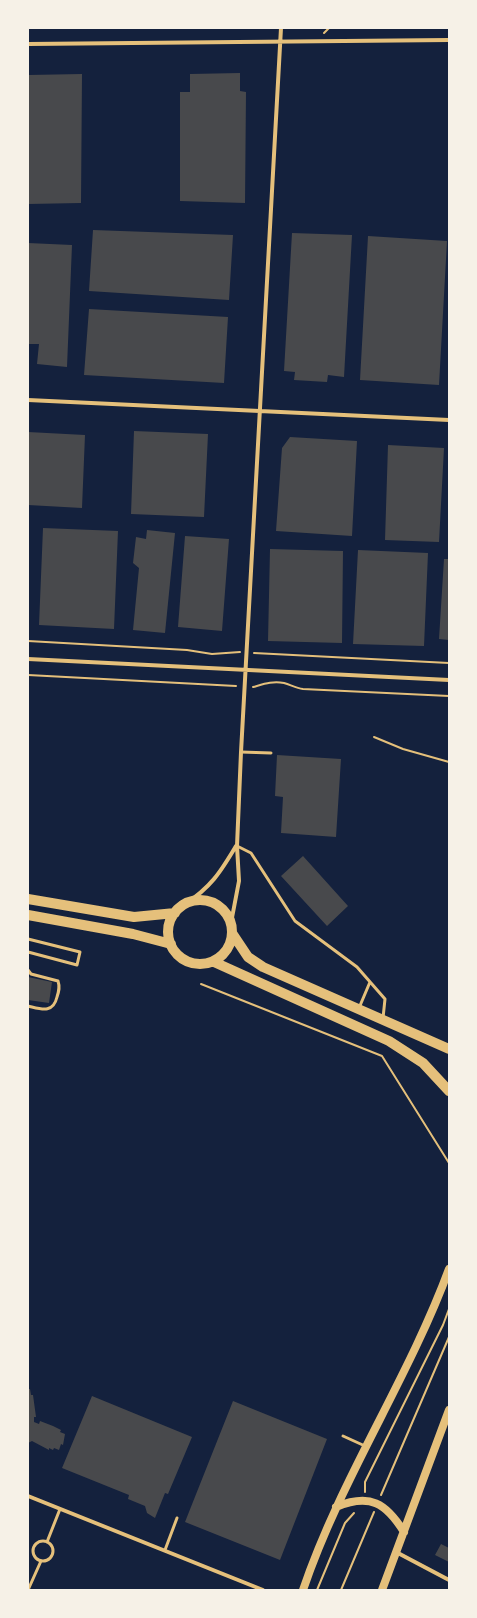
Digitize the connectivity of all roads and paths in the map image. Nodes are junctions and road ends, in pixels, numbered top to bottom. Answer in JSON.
{"nodes":[{"id":1,"x":281,"y":28,"type":"edge"},
{"id":2,"x":449,"y":40,"type":"edge"},
{"id":3,"x":279,"y":42,"type":"junction"},
{"id":4,"x":28,"y":44,"type":"edge"},
{"id":5,"x":28,"y":400,"type":"edge"},
{"id":6,"x":258,"y":410,"type":"junction"},
{"id":7,"x":449,"y":420,"type":"edge"},
{"id":8,"x":28,"y":659,"type":"edge"},
{"id":9,"x":245,"y":670,"type":"junction"},
{"id":10,"x":449,"y":680,"type":"edge"},
{"id":11,"x":374,"y":737,"type":"dead end"},
{"id":12,"x":241,"y":752,"type":"junction"},
{"id":13,"x":271,"y":753,"type":"dead end"},
{"id":14,"x":449,"y":762,"type":"edge"},
{"id":15,"x":237,"y":846,"type":"junction"},
{"id":16,"x":28,"y":899,"type":"edge"},
{"id":17,"x":184,"y":905,"type":"junction"},
{"id":18,"x":175,"y":913,"type":"junction"},
{"id":19,"x":28,"y":915,"type":"edge"},
{"id":20,"x":231,"y":923,"type":"junction"},
{"id":21,"x":232,"y":933,"type":"junction"},
{"id":22,"x":28,"y":939,"type":"edge"},
{"id":23,"x":171,"y":944,"type":"junction"},
{"id":24,"x":28,"y":952,"type":"edge"},
{"id":25,"x":214,"y":962,"type":"junction"},
{"id":26,"x":28,"y":970,"type":"edge"},
{"id":27,"x":370,"y":982,"type":"junction"},
{"id":28,"x":201,"y":984,"type":"dead end"},
{"id":29,"x":28,"y":1006,"type":"edge"},
{"id":30,"x":358,"y":1009,"type":"junction"},
{"id":31,"x":383,"y":1020,"type":"junction"},
{"id":32,"x":449,"y":1049,"type":"edge"},
{"id":33,"x":449,"y":1091,"type":"edge"},
{"id":34,"x":449,"y":1164,"type":"edge"},
{"id":35,"x":449,"y":1269,"type":"edge"},
{"id":36,"x":449,"y":1309,"type":"edge"},
{"id":37,"x":449,"y":1337,"type":"edge"},
{"id":38,"x":449,"y":1410,"type":"edge"},
{"id":39,"x":343,"y":1436,"type":"dead end"},
{"id":40,"x":367,"y":1447,"type":"junction"},
{"id":41,"x":28,"y":1496,"type":"edge"},
{"id":42,"x":364,"y":1502,"type":"junction"},
{"id":43,"x":377,"y":1504,"type":"junction"},
{"id":44,"x":336,"y":1507,"type":"junction"},
{"id":45,"x":60,"y":1509,"type":"junction"},
{"id":46,"x":177,"y":1518,"type":"dead end"},
{"id":47,"x":404,"y":1532,"type":"junction"},
{"id":48,"x":47,"y":1542,"type":"junction"},
{"id":49,"x":164,"y":1550,"type":"junction"},
{"id":50,"x":396,"y":1552,"type":"junction"},
{"id":51,"x":41,"y":1561,"type":"junction"},
{"id":52,"x":449,"y":1580,"type":"edge"},
{"id":53,"x":306,"y":1582,"type":"junction"},
{"id":54,"x":28,"y":1590,"type":"edge"},
{"id":55,"x":263,"y":1590,"type":"edge"},
{"id":56,"x":297,"y":1590,"type":"edge"},
{"id":57,"x":303,"y":1590,"type":"edge"},
{"id":58,"x":317,"y":1590,"type":"edge"},
{"id":59,"x":341,"y":1590,"type":"edge"},
{"id":60,"x":382,"y":1590,"type":"edge"}],
"edges":[{"from":1,"to":3,"type":"street"},
{"from":2,"to":3,"type":"street"},
{"from":3,"to":4,"type":"street"},
{"from":3,"to":6,"type":"street"},
{"from":5,"to":6,"type":"street"},
{"from":6,"to":7,"type":"street"},
{"from":6,"to":9,"type":"street"},
{"from":8,"to":9,"type":"street"},
{"from":9,"to":10,"type":"street"},
{"from":9,"to":12,"type":"street"},
{"from":11,"to":14,"type":"path"},
{"from":12,"to":13,"type":"lane"},
{"from":12,"to":15,"type":"street"},
{"from":15,"to":17,"type":"street"},
{"from":15,"to":20,"type":"street"},
{"from":15,"to":27,"type":"lane"},
{"from":16,"to":18,"type":"highway"},
{"from":17,"to":18,"type":"highway"},
{"from":17,"to":20,"type":"highway"},
{"from":18,"to":23,"type":"highway"},
{"from":19,"to":23,"type":"highway"},
{"from":20,"to":21,"type":"highway"},
{"from":21,"to":25,"type":"highway"},
{"from":21,"to":30,"type":"highway"},
{"from":22,"to":24,"type":"lane"},
{"from":23,"to":25,"type":"highway"},
{"from":25,"to":33,"type":"highway"},
{"from":26,"to":29,"type":"lane"},
{"from":27,"to":30,"type":"lane"},
{"from":27,"to":31,"type":"lane"},
{"from":28,"to":34,"type":"path"},
{"from":30,"to":31,"type":"highway"},
{"from":31,"to":32,"type":"highway"},
{"from":35,"to":40,"type":"main road"},
{"from":36,"to":42,"type":"path"},
{"from":37,"to":43,"type":"path"},
{"from":38,"to":47,"type":"main road"},
{"from":39,"to":40,"type":"lane"},
{"from":40,"to":44,"type":"main road"},
{"from":41,"to":45,"type":"street"},
{"from":42,"to":43,"type":"main road"},
{"from":42,"to":44,"type":"main road"},
{"from":42,"to":58,"type":"path"},
{"from":43,"to":47,"type":"main road"},
{"from":43,"to":59,"type":"path"},
{"from":44,"to":53,"type":"main road"},
{"from":45,"to":48,"type":"lane"},
{"from":45,"to":49,"type":"street"},
{"from":46,"to":49,"type":"lane"},
{"from":47,"to":50,"type":"main road"},
{"from":48,"to":51,"type":"lane"},
{"from":48,"to":51,"type":"lane"},
{"from":49,"to":55,"type":"street"},
{"from":50,"to":52,"type":"street"},
{"from":50,"to":60,"type":"main road"},
{"from":51,"to":54,"type":"lane"},
{"from":53,"to":56,"type":"main road"},
{"from":53,"to":57,"type":"main road"}]}
